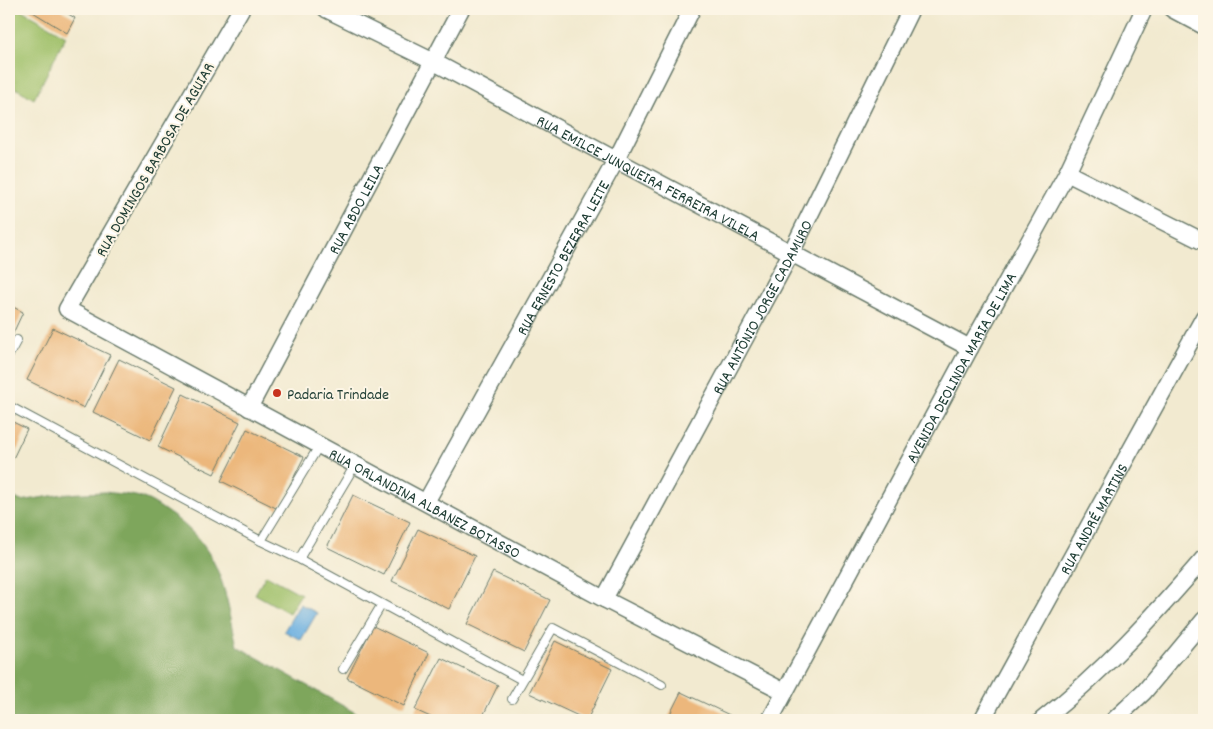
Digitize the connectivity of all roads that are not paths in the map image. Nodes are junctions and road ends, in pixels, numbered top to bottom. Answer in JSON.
{"nodes":[{"id":1,"x":241,"y":9,"type":"edge"},
{"id":2,"x":326,"y":9,"type":"edge"},
{"id":3,"x":461,"y":9,"type":"edge"},
{"id":4,"x":692,"y":9,"type":"edge"},
{"id":5,"x":911,"y":9,"type":"edge"},
{"id":6,"x":1144,"y":9,"type":"edge"},
{"id":7,"x":1172,"y":9,"type":"edge"},
{"id":8,"x":1204,"y":26,"type":"edge"},
{"id":9,"x":434,"y":62,"type":"junction"},
{"id":10,"x":616,"y":160,"type":"junction"},
{"id":11,"x":1067,"y":173,"type":"junction"},
{"id":12,"x":1204,"y":242,"type":"edge"},
{"id":13,"x":791,"y":254,"type":"junction"},
{"id":14,"x":67,"y":309,"type":"joint"},
{"id":15,"x":1204,"y":317,"type":"edge"},
{"id":16,"x":17,"y":340,"type":"dead end"},
{"id":17,"x":970,"y":348,"type":"junction"},
{"id":18,"x":9,"y":355,"type":"edge"},
{"id":19,"x":9,"y":406,"type":"edge"},
{"id":20,"x":249,"y":408,"type":"junction"},
{"id":21,"x":319,"y":446,"type":"junction"},
{"id":22,"x":354,"y":465,"type":"junction"},
{"id":23,"x":426,"y":502,"type":"junction"},
{"id":24,"x":261,"y":541,"type":"junction"},
{"id":25,"x":1204,"y":558,"type":"edge"},
{"id":26,"x":299,"y":559,"type":"junction"},
{"id":27,"x":604,"y":598,"type":"junction"},
{"id":28,"x":382,"y":604,"type":"junction"},
{"id":29,"x":1204,"y":620,"type":"edge"},
{"id":30,"x":343,"y":669,"type":"dead end"},
{"id":31,"x":522,"y":680,"type":"junction"},
{"id":32,"x":662,"y":685,"type":"dead end"},
{"id":33,"x":785,"y":692,"type":"junction"},
{"id":34,"x":512,"y":700,"type":"dead end"},
{"id":35,"x":770,"y":720,"type":"edge"},
{"id":36,"x":982,"y":720,"type":"edge"},
{"id":37,"x":1042,"y":720,"type":"edge"},
{"id":38,"x":1114,"y":720,"type":"edge"}],
"edges":[{"from":1,"to":14,"type":"street","name":"RUA DOMINGOS BARBOSA DE AGUIAR"},
{"from":2,"to":9,"type":"street","name":"RUA EMILCE JUNQUEIRA FERREIRA VILELA"},
{"from":3,"to":9,"type":"street","name":"RUA ABDO LEILA"},
{"from":4,"to":10,"type":"street","name":"RUA ERNESTO BEZERRA LEITE"},
{"from":5,"to":13,"type":"street","name":"RUA ANTÔNIO JORGE CADAMURO"},
{"from":6,"to":11,"type":"street","name":"AVENIDA DEOLINDA MARIA DE LIMA"},
{"from":7,"to":8,"type":"street"},
{"from":9,"to":10,"type":"street","name":"RUA EMILCE JUNQUEIRA FERREIRA VILELA"},
{"from":9,"to":20,"type":"street","name":"RUA ABDO LEILA"},
{"from":10,"to":13,"type":"street","name":"RUA EMILCE JUNQUEIRA FERREIRA VILELA"},
{"from":10,"to":23,"type":"street","name":"RUA ERNESTO BEZERRA LEITE"},
{"from":11,"to":12,"type":"street"},
{"from":11,"to":17,"type":"street","name":"AVENIDA DEOLINDA MARIA DE LIMA"},
{"from":13,"to":17,"type":"street","name":"RUA EMILCE JUNQUEIRA FERREIRA VILELA"},
{"from":13,"to":27,"type":"street","name":"RUA ANTÔNIO JORGE CADAMURO"},
{"from":14,"to":20,"type":"street","name":"RUA ORLANDINA ALBANEZ BOTASSO"},
{"from":15,"to":36,"type":"street","name":"RUA ANDRÉ MARTINS"},
{"from":16,"to":18,"type":"lane"},
{"from":17,"to":33,"type":"street","name":"AVENIDA DEOLINDA MARIA DE LIMA"},
{"from":19,"to":24,"type":"lane"},
{"from":20,"to":21,"type":"street","name":"RUA ORLANDINA ALBANEZ BOTASSO"},
{"from":21,"to":22,"type":"street","name":"RUA ORLANDINA ALBANEZ BOTASSO"},
{"from":21,"to":24,"type":"lane"},
{"from":22,"to":23,"type":"street","name":"RUA ORLANDINA ALBANEZ BOTASSO"},
{"from":22,"to":26,"type":"lane"},
{"from":23,"to":27,"type":"street","name":"RUA ORLANDINA ALBANEZ BOTASSO"},
{"from":24,"to":26,"type":"lane"},
{"from":25,"to":37,"type":"street"},
{"from":26,"to":28,"type":"lane"},
{"from":27,"to":33,"type":"street","name":"RUA ORLANDINA ALBANEZ BOTASSO"},
{"from":28,"to":30,"type":"lane"},
{"from":28,"to":31,"type":"lane"},
{"from":29,"to":38,"type":"street"},
{"from":31,"to":32,"type":"lane"},
{"from":31,"to":34,"type":"lane"},
{"from":33,"to":35,"type":"street","name":"AVENIDA DEOLINDA MARIA DE LIMA"}]}
